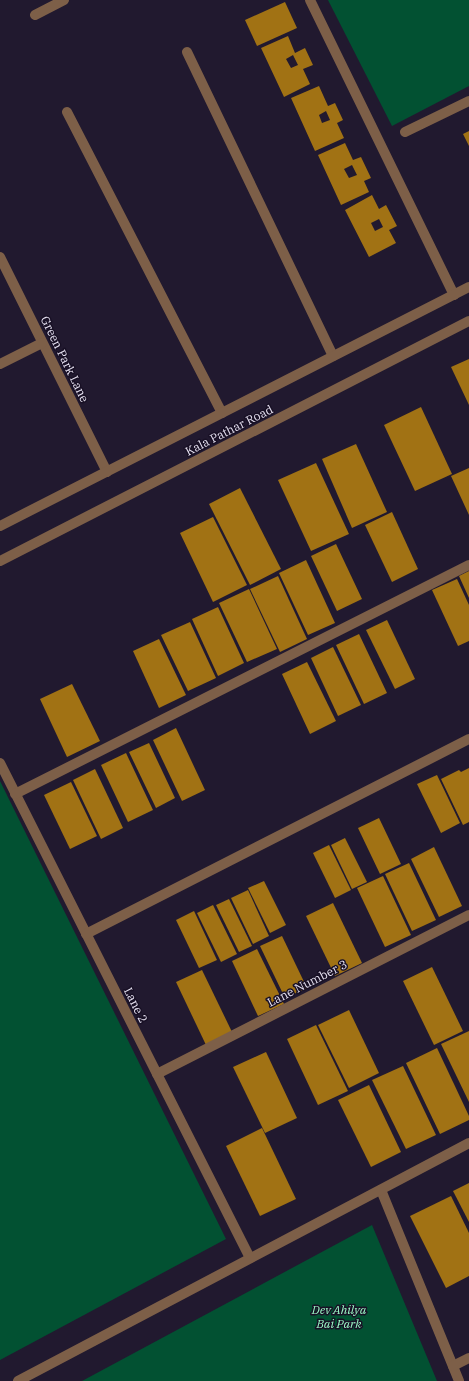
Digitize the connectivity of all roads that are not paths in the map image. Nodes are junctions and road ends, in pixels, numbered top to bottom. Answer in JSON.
{"nodes":[{"id":1,"x":64,"y":0,"type":"edge"},
{"id":2,"x":310,"y":0,"type":"edge"},
{"id":3,"x":35,"y":15,"type":"dead end"},
{"id":4,"x":187,"y":52,"type":"dead end"},
{"id":5,"x":469,"y":101,"type":"edge"},
{"id":6,"x":67,"y":112,"type":"dead end"},
{"id":7,"x":405,"y":132,"type":"dead end"},
{"id":8,"x":0,"y":257,"type":"edge"},
{"id":9,"x":469,"y":287,"type":"edge"},
{"id":10,"x":454,"y":295,"type":"junction"},
{"id":11,"x":469,"y":321,"type":"edge"},
{"id":12,"x":42,"y":343,"type":"junction"},
{"id":13,"x":333,"y":356,"type":"junction"},
{"id":14,"x":0,"y":364,"type":"edge"},
{"id":15,"x":222,"y":413,"type":"junction"},
{"id":16,"x":106,"y":472,"type":"junction"},
{"id":17,"x":0,"y":526,"type":"edge"},
{"id":18,"x":0,"y":561,"type":"edge"},
{"id":19,"x":469,"y":564,"type":"edge"},
{"id":20,"x":469,"y":739,"type":"edge"},
{"id":21,"x":0,"y":763,"type":"edge"},
{"id":22,"x":15,"y":794,"type":"junction"},
{"id":23,"x":469,"y":915,"type":"edge"},
{"id":24,"x":86,"y":934,"type":"junction"},
{"id":25,"x":157,"y":1074,"type":"junction"},
{"id":26,"x":469,"y":1143,"type":"edge"},
{"id":27,"x":381,"y":1190,"type":"junction"},
{"id":28,"x":250,"y":1258,"type":"junction"},
{"id":29,"x":469,"y":1358,"type":"edge"},
{"id":30,"x":452,"y":1366,"type":"junction"},
{"id":31,"x":18,"y":1381,"type":"edge"},
{"id":32,"x":459,"y":1381,"type":"edge"}],
"edges":[{"from":1,"to":3,"type":"street"},
{"from":2,"to":10,"type":"street"},
{"from":4,"to":13,"type":"street"},
{"from":5,"to":7,"type":"street"},
{"from":6,"to":15,"type":"street"},
{"from":8,"to":12,"type":"street","name":"Green Park Lane"},
{"from":9,"to":10,"type":"street","name":"Kala Pathar Road"},
{"from":10,"to":13,"type":"street","name":"Kala Pathar Road"},
{"from":11,"to":18,"type":"street","name":"Kala Pathar Road"},
{"from":12,"to":14,"type":"street"},
{"from":12,"to":16,"type":"street","name":"Green Park Lane"},
{"from":13,"to":15,"type":"street","name":"Kala Pathar Road"},
{"from":15,"to":16,"type":"street","name":"Kala Pathar Road"},
{"from":16,"to":17,"type":"street","name":"Kala Pathar Road"},
{"from":19,"to":22,"type":"street"},
{"from":20,"to":24,"type":"street"},
{"from":21,"to":22,"type":"street","name":"Lane 2"},
{"from":22,"to":24,"type":"street","name":"Lane 2"},
{"from":23,"to":25,"type":"street","name":"Lane Number 3"},
{"from":24,"to":25,"type":"street","name":"Lane 2"},
{"from":25,"to":28,"type":"street","name":"Lane 2"},
{"from":26,"to":27,"type":"street"},
{"from":27,"to":28,"type":"street"},
{"from":27,"to":30,"type":"street"},
{"from":28,"to":31,"type":"street"},
{"from":29,"to":30,"type":"street"},
{"from":30,"to":32,"type":"street"}]}
